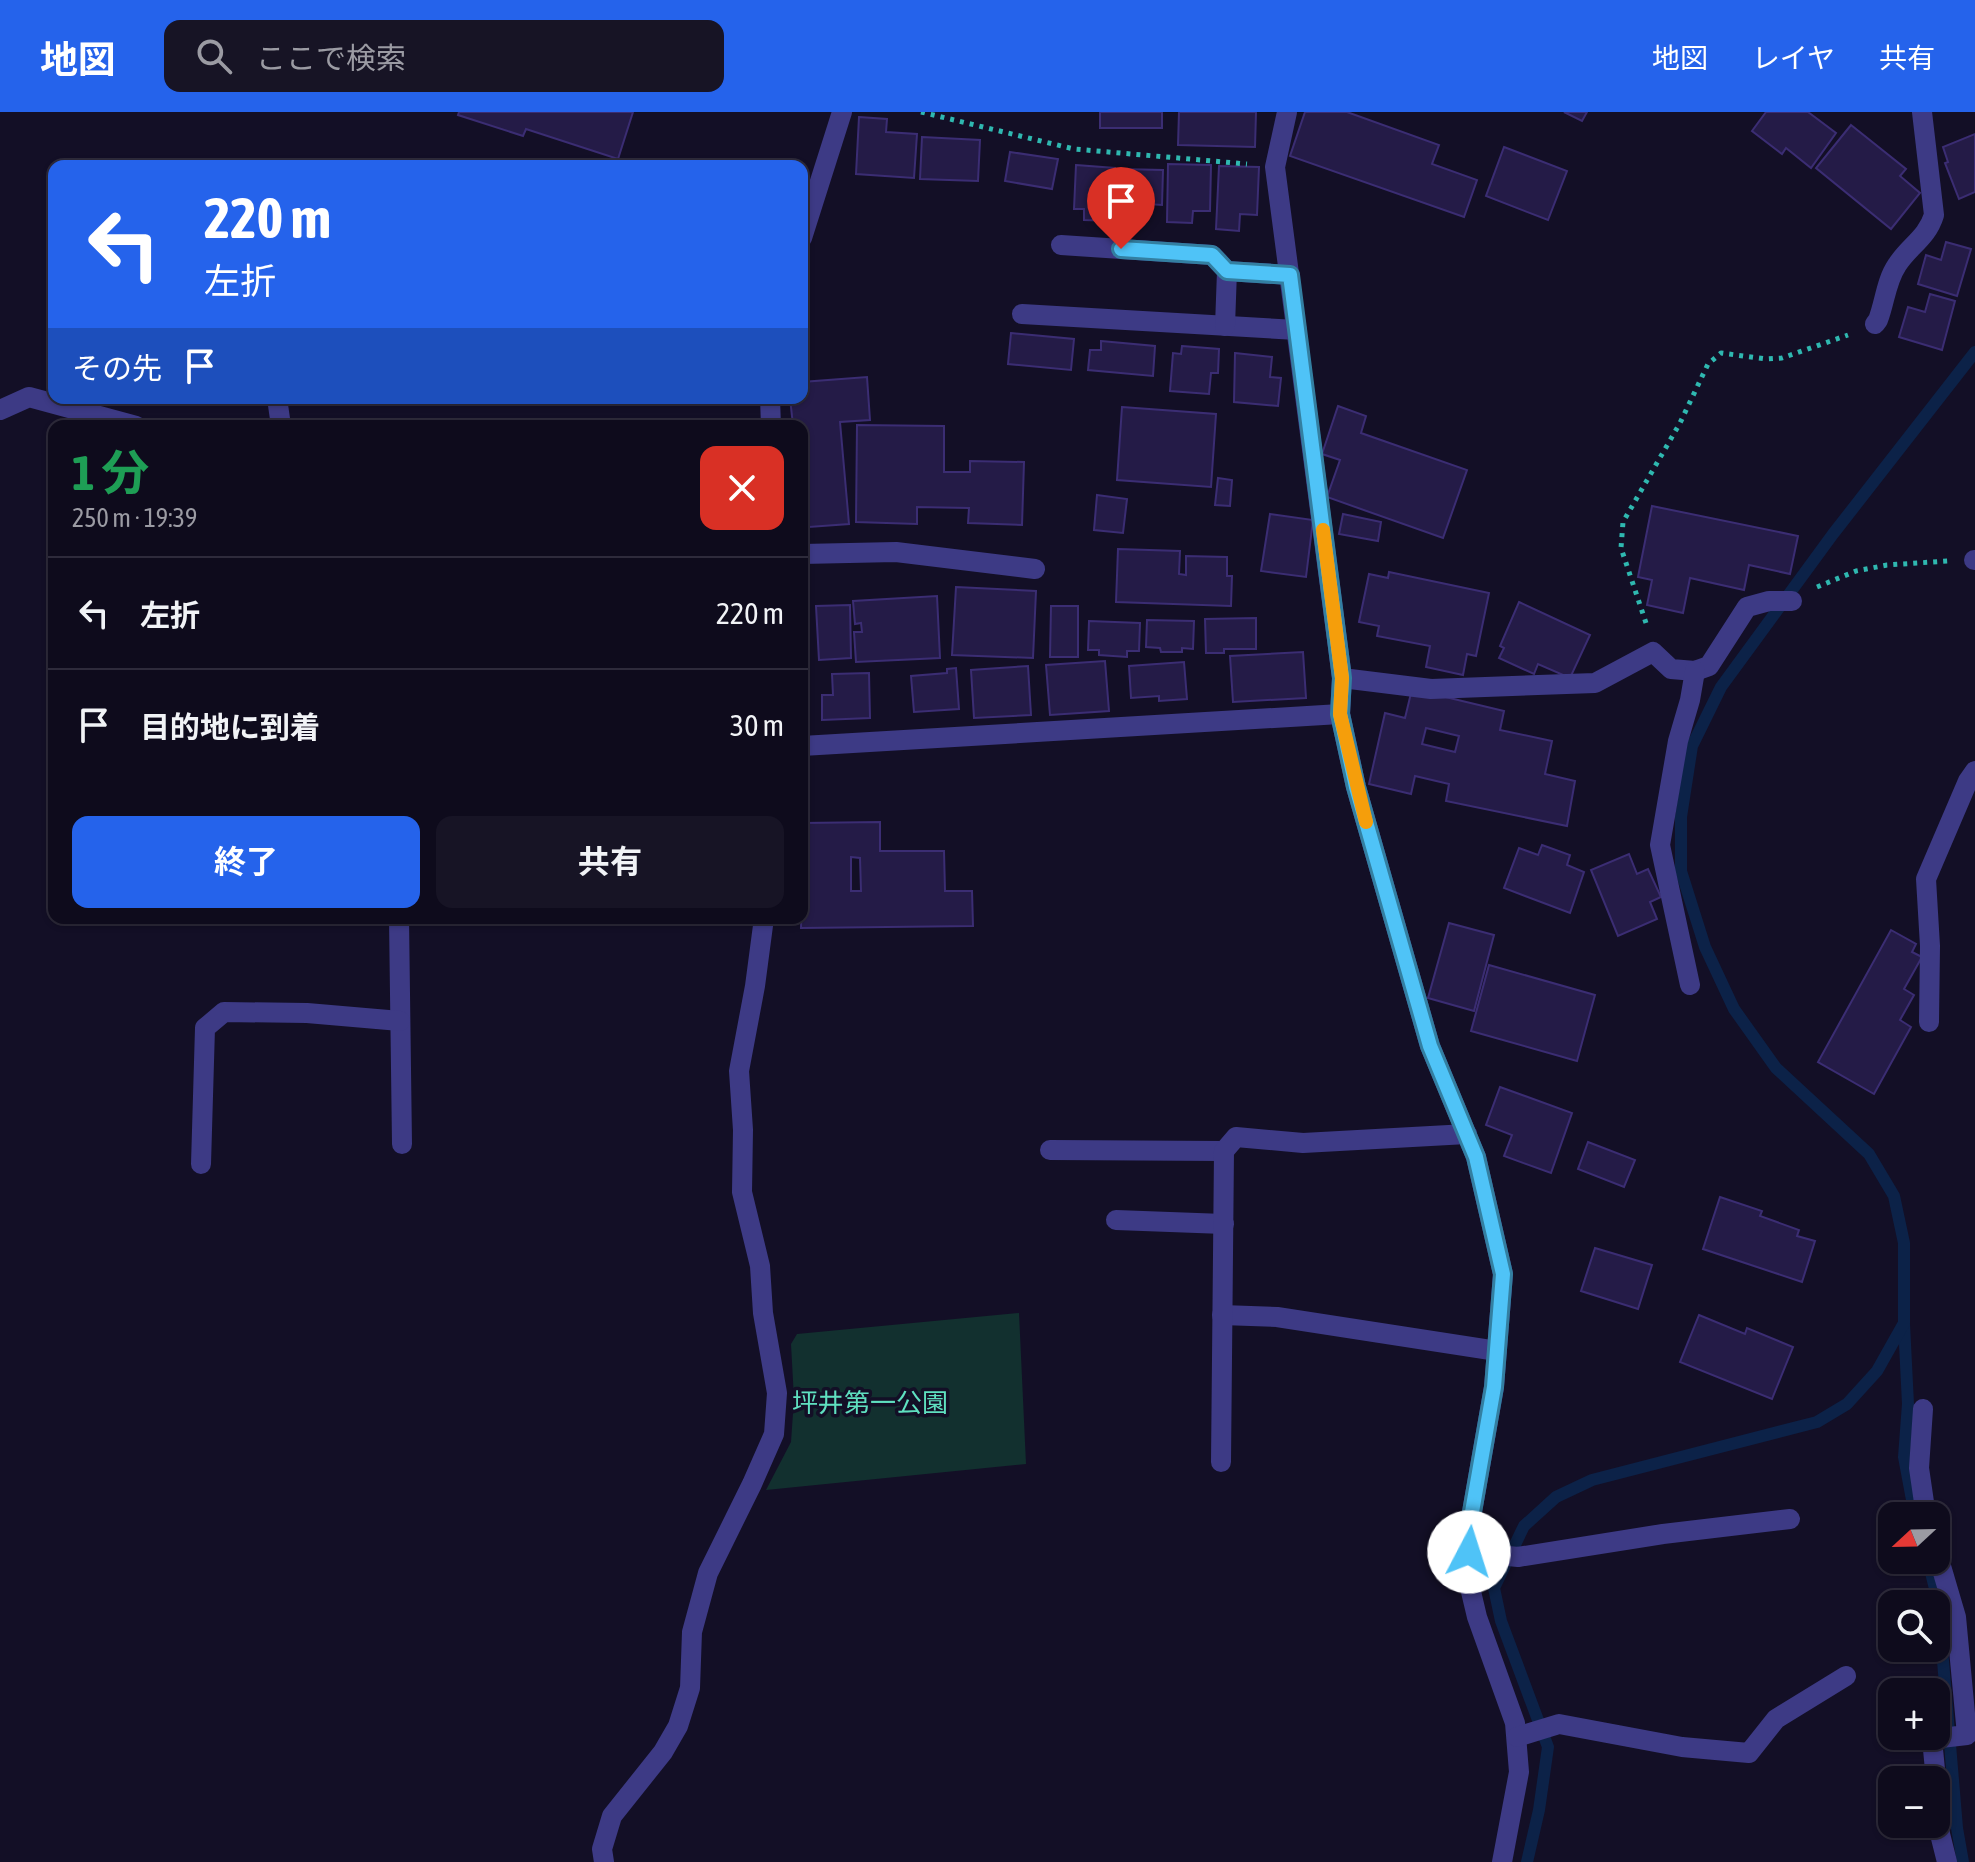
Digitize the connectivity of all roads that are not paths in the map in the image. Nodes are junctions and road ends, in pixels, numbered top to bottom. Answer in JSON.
{"nodes":[{"id":1,"x":842,"y":112,"type":"edge"},
{"id":2,"x":1287,"y":112,"type":"edge"},
{"id":3,"x":1922,"y":112,"type":"edge"},
{"id":4,"x":808,"y":219,"type":"edge"},
{"id":5,"x":1061,"y":245,"type":"dead end"},
{"id":6,"x":1227,"y":271,"type":"junction"},
{"id":7,"x":1290,"y":275,"type":"junction"},
{"id":8,"x":1022,"y":314,"type":"dead end"},
{"id":9,"x":1875,"y":324,"type":"road end"},
{"id":10,"x":1225,"y":326,"type":"junction"},
{"id":11,"x":1297,"y":330,"type":"junction"},
{"id":12,"x":48,"y":402,"type":"edge"},
{"id":13,"x":55,"y":404,"type":"edge"},
{"id":14,"x":0,"y":410,"type":"edge"},
{"id":15,"x":114,"y":420,"type":"edge"},
{"id":16,"x":808,"y":554,"type":"edge"},
{"id":17,"x":1035,"y":569,"type":"dead end"},
{"id":18,"x":1792,"y":601,"type":"road end"},
{"id":19,"x":1695,"y":671,"type":"junction"},
{"id":20,"x":1342,"y":678,"type":"junction"},
{"id":21,"x":1340,"y":714,"type":"junction"},
{"id":22,"x":808,"y":746,"type":"edge"},
{"id":23,"x":1975,"y":771,"type":"edge"},
{"id":24,"x":399,"y":924,"type":"edge"},
{"id":25,"x":763,"y":924,"type":"edge"},
{"id":26,"x":1690,"y":985,"type":"dead end"},
{"id":27,"x":400,"y":1021,"type":"junction"},
{"id":28,"x":1929,"y":1022,"type":"dead end"},
{"id":29,"x":1467,"y":1134,"type":"junction"},
{"id":30,"x":402,"y":1144,"type":"dead end"},
{"id":31,"x":1050,"y":1150,"type":"dead end"},
{"id":32,"x":1224,"y":1151,"type":"junction"},
{"id":33,"x":201,"y":1164,"type":"dead end"},
{"id":34,"x":1116,"y":1220,"type":"dead end"},
{"id":35,"x":1224,"y":1224,"type":"junction"},
{"id":36,"x":1222,"y":1315,"type":"junction"},
{"id":37,"x":1497,"y":1351,"type":"junction"},
{"id":38,"x":1923,"y":1409,"type":"dead end"},
{"id":39,"x":1221,"y":1462,"type":"dead end"},
{"id":40,"x":1924,"y":1502,"type":"edge"},
{"id":41,"x":1790,"y":1519,"type":"dead end"},
{"id":42,"x":1476,"y":1552,"type":"junction"},
{"id":43,"x":1943,"y":1574,"type":"edge"},
{"id":44,"x":1846,"y":1676,"type":"dead end"},
{"id":45,"x":1518,"y":1737,"type":"junction"},
{"id":46,"x":1935,"y":1766,"type":"edge"},
{"id":47,"x":1941,"y":1838,"type":"edge"},
{"id":48,"x":604,"y":1862,"type":"edge"},
{"id":49,"x":1502,"y":1862,"type":"edge"},
{"id":50,"x":1947,"y":1862,"type":"edge"}],
"edges":[{"from":1,"to":4,"type":"street"},
{"from":2,"to":7,"type":"street"},
{"from":3,"to":9,"type":"street"},
{"from":5,"to":6,"type":"street"},
{"from":6,"to":7,"type":"street"},
{"from":6,"to":10,"type":"street"},
{"from":7,"to":11,"type":"street"},
{"from":8,"to":10,"type":"street"},
{"from":10,"to":11,"type":"street"},
{"from":11,"to":20,"type":"street"},
{"from":12,"to":14,"type":"street"},
{"from":13,"to":15,"type":"street"},
{"from":16,"to":17,"type":"street"},
{"from":18,"to":19,"type":"street"},
{"from":19,"to":20,"type":"street"},
{"from":19,"to":26,"type":"street"},
{"from":20,"to":21,"type":"street"},
{"from":21,"to":22,"type":"street"},
{"from":21,"to":29,"type":"street"},
{"from":23,"to":28,"type":"street"},
{"from":24,"to":27,"type":"street"},
{"from":25,"to":48,"type":"street"},
{"from":27,"to":30,"type":"street"},
{"from":27,"to":33,"type":"street"},
{"from":29,"to":32,"type":"street"},
{"from":29,"to":37,"type":"street"},
{"from":31,"to":32,"type":"street"},
{"from":32,"to":35,"type":"street"},
{"from":34,"to":35,"type":"street"},
{"from":35,"to":36,"type":"street"},
{"from":36,"to":37,"type":"street"},
{"from":36,"to":39,"type":"street"},
{"from":37,"to":42,"type":"street"},
{"from":38,"to":40,"type":"street"},
{"from":41,"to":42,"type":"street"},
{"from":42,"to":45,"type":"street"},
{"from":43,"to":46,"type":"street"},
{"from":44,"to":45,"type":"street"},
{"from":45,"to":49,"type":"street"},
{"from":47,"to":50,"type":"street"}]}
